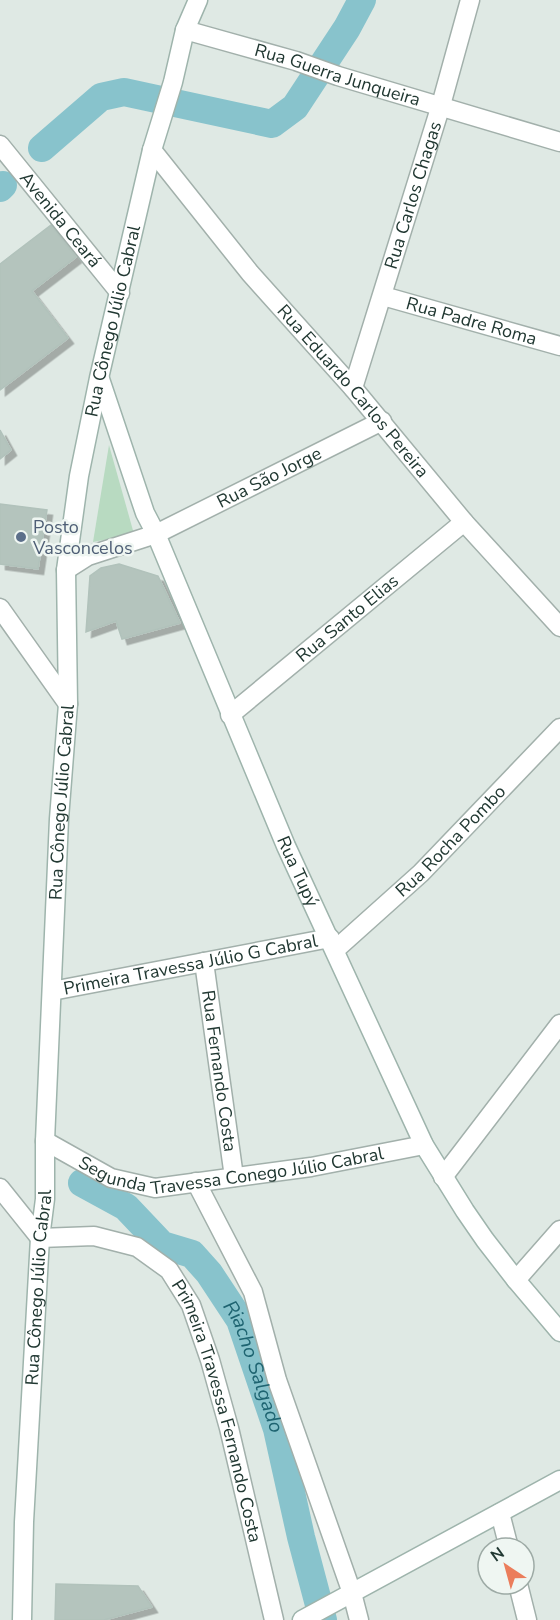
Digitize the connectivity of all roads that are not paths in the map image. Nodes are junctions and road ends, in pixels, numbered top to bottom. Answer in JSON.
{"nodes":[{"id":1,"x":198,"y":0,"type":"edge"},
{"id":2,"x":470,"y":0,"type":"edge"},
{"id":3,"x":185,"y":30,"type":"junction"},
{"id":4,"x":441,"y":105,"type":"junction"},
{"id":5,"x":560,"y":142,"type":"edge"},
{"id":6,"x":0,"y":145,"type":"edge"},
{"id":7,"x":152,"y":150,"type":"junction"},
{"id":8,"x":120,"y":293,"type":"junction"},
{"id":9,"x":383,"y":296,"type":"junction"},
{"id":10,"x":560,"y":346,"type":"edge"},
{"id":11,"x":99,"y":378,"type":"junction"},
{"id":12,"x":353,"y":388,"type":"junction"},
{"id":13,"x":382,"y":421,"type":"junction"},
{"id":14,"x":464,"y":522,"type":"junction"},
{"id":15,"x":156,"y":534,"type":"junction"},
{"id":16,"x":66,"y":570,"type":"junction"},
{"id":17,"x":0,"y":608,"type":"edge"},
{"id":18,"x":560,"y":627,"type":"edge"},
{"id":19,"x":68,"y":704,"type":"junction"},
{"id":20,"x":230,"y":715,"type":"junction"},
{"id":21,"x":560,"y":728,"type":"edge"},
{"id":22,"x":332,"y":944,"type":"junction"},
{"id":23,"x":204,"y":962,"type":"junction"},
{"id":24,"x":52,"y":991,"type":"junction"},
{"id":25,"x":560,"y":1024,"type":"edge"},
{"id":26,"x":45,"y":1144,"type":"junction"},
{"id":27,"x":424,"y":1145,"type":"junction"},
{"id":28,"x":234,"y":1177,"type":"junction"},
{"id":29,"x":443,"y":1177,"type":"junction"},
{"id":30,"x":196,"y":1182,"type":"junction"},
{"id":31,"x":0,"y":1188,"type":"edge"},
{"id":32,"x":560,"y":1230,"type":"edge"},
{"id":33,"x":40,"y":1238,"type":"junction"},
{"id":34,"x":516,"y":1280,"type":"junction"},
{"id":35,"x":560,"y":1332,"type":"edge"},
{"id":36,"x":560,"y":1480,"type":"edge"},
{"id":37,"x":500,"y":1513,"type":"junction"},
{"id":38,"x":506,"y":1536,"type":"edge"},
{"id":39,"x":350,"y":1594,"type":"junction"},
{"id":40,"x":521,"y":1596,"type":"edge"},
{"id":41,"x":22,"y":1620,"type":"edge"},
{"id":42,"x":274,"y":1620,"type":"edge"},
{"id":43,"x":302,"y":1620,"type":"edge"},
{"id":44,"x":359,"y":1620,"type":"edge"},
{"id":45,"x":527,"y":1620,"type":"edge"}],
"edges":[{"from":1,"to":3,"type":"street","name":"Rua Cônego Júlio Cabral"},
{"from":2,"to":4,"type":"street","name":"Rua Carlos Chagas"},
{"from":3,"to":4,"type":"street","name":"Rua Guerra Junqueira"},
{"from":3,"to":7,"type":"street","name":"Rua Cônego Júlio Cabral"},
{"from":4,"to":5,"type":"street","name":"Rua Guerra Junqueira"},
{"from":4,"to":9,"type":"street","name":"Rua Carlos Chagas"},
{"from":6,"to":8,"type":"street","name":"Avenida Ceará"},
{"from":7,"to":8,"type":"street","name":"Rua Cônego Júlio Cabral"},
{"from":7,"to":12,"type":"street","name":"Rua Eduardo Carlos Pereira"},
{"from":8,"to":11,"type":"street","name":"Rua Cônego Júlio Cabral"},
{"from":9,"to":10,"type":"street","name":"Rua Padre Roma"},
{"from":9,"to":12,"type":"street","name":"Rua Carlos Chagas"},
{"from":11,"to":15,"type":"street","name":"Rua Tupý"},
{"from":11,"to":16,"type":"street","name":"Rua Cônego Júlio Cabral"},
{"from":12,"to":13,"type":"street","name":"Rua Eduardo Carlos Pereira"},
{"from":13,"to":14,"type":"street","name":"Rua Eduardo Carlos Pereira"},
{"from":13,"to":15,"type":"street","name":"Rua São Jorge"},
{"from":14,"to":18,"type":"street","name":"Rua Eduardo Carlos Pereira"},
{"from":14,"to":20,"type":"street","name":"Rua Santo Elias"},
{"from":15,"to":16,"type":"street","name":"Rua São Jorge"},
{"from":15,"to":20,"type":"street","name":"Rua Tupý"},
{"from":16,"to":19,"type":"street","name":"Rua Cônego Júlio Cabral"},
{"from":17,"to":19,"type":"street"},
{"from":19,"to":24,"type":"street","name":"Rua Cônego Júlio Cabral"},
{"from":20,"to":22,"type":"street","name":"Rua Tupý"},
{"from":21,"to":22,"type":"street","name":"Rua Rocha Pombo"},
{"from":22,"to":23,"type":"street","name":"Primeira Travessa Júlio G Cabral"},
{"from":22,"to":27,"type":"street","name":"Rua Tupý"},
{"from":23,"to":24,"type":"street","name":"Primeira Travessa Júlio G Cabral"},
{"from":23,"to":28,"type":"street","name":"Rua Fernando Costa"},
{"from":24,"to":26,"type":"street","name":"Rua Cônego Júlio Cabral"},
{"from":25,"to":29,"type":"street"},
{"from":26,"to":30,"type":"street","name":"Segunda Travessa Conego Júlio Cabral"},
{"from":26,"to":33,"type":"street","name":"Rua Cônego Júlio Cabral"},
{"from":27,"to":28,"type":"street","name":"Segunda Travessa Conego Júlio Cabral"},
{"from":27,"to":29,"type":"street","name":"Rua Tupý"},
{"from":28,"to":30,"type":"street","name":"Segunda Travessa Conego Júlio Cabral"},
{"from":29,"to":34,"type":"street","name":"Rua Tupý"},
{"from":30,"to":39,"type":"street"},
{"from":31,"to":33,"type":"street"},
{"from":32,"to":34,"type":"street"},
{"from":33,"to":41,"type":"street","name":"Rua Cônego Júlio Cabral"},
{"from":33,"to":42,"type":"street","name":"Primeira Travessa Fernando Costa"},
{"from":34,"to":35,"type":"street","name":"Rua Tupý"},
{"from":36,"to":37,"type":"street"},
{"from":37,"to":38,"type":"street"},
{"from":37,"to":39,"type":"street"},
{"from":39,"to":43,"type":"street"},
{"from":39,"to":44,"type":"street"},
{"from":40,"to":45,"type":"street"}]}
